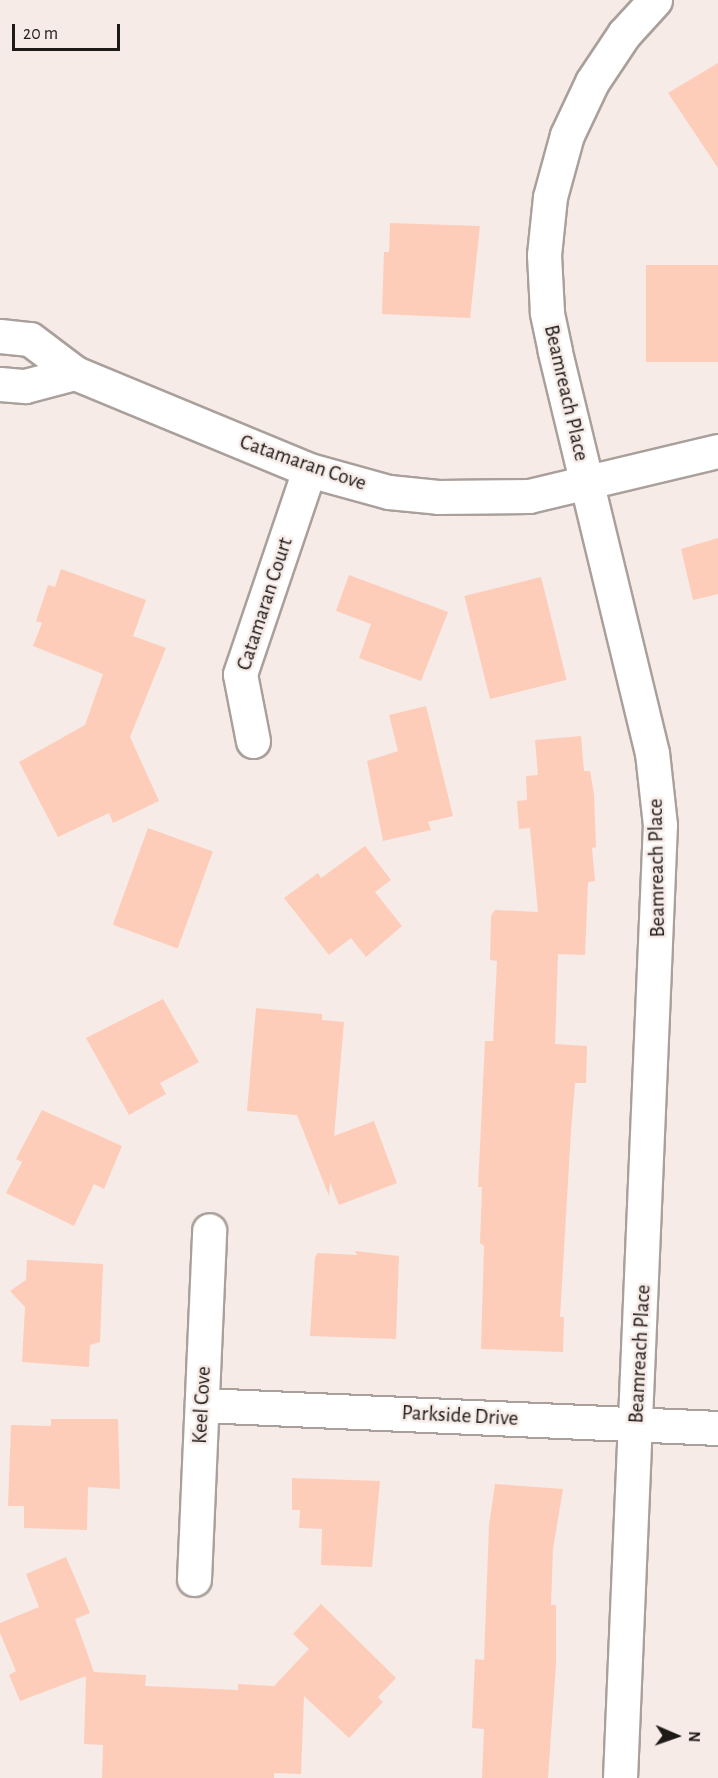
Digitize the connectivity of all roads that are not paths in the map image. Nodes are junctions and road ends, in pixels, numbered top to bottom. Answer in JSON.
{"nodes":[{"id":1,"x":655,"y":0,"type":"edge"},
{"id":2,"x":0,"y":336,"type":"edge"},
{"id":3,"x":75,"y":373,"type":"junction"},
{"id":4,"x":0,"y":384,"type":"edge"},
{"id":5,"x":718,"y":451,"type":"edge"},
{"id":6,"x":309,"y":470,"type":"junction"},
{"id":7,"x":587,"y":484,"type":"junction"},
{"id":8,"x":253,"y":741,"type":"dead end"},
{"id":9,"x":209,"y":1230,"type":"dead end"},
{"id":10,"x":202,"y":1405,"type":"junction"},
{"id":11,"x":637,"y":1424,"type":"junction"},
{"id":12,"x":718,"y":1428,"type":"edge"},
{"id":13,"x":194,"y":1579,"type":"dead end"},
{"id":14,"x":620,"y":1778,"type":"edge"}],
"edges":[{"from":1,"to":7,"type":"street","name":"Beamreach Place"},
{"from":2,"to":3,"type":"street","name":"Catamaran Cove"},
{"from":3,"to":4,"type":"street"},
{"from":3,"to":6,"type":"street","name":"Catamaran Cove"},
{"from":5,"to":7,"type":"street","name":"Catamaran Cove"},
{"from":6,"to":7,"type":"street","name":"Catamaran Cove"},
{"from":6,"to":8,"type":"street","name":"Catamaran Court"},
{"from":7,"to":11,"type":"street","name":"Beamreach Place"},
{"from":9,"to":10,"type":"street","name":"Keel Cove"},
{"from":10,"to":11,"type":"street","name":"Parkside Drive"},
{"from":10,"to":13,"type":"street","name":"Keel Cove"},
{"from":11,"to":12,"type":"street","name":"Parkside Drive"},
{"from":11,"to":14,"type":"street","name":"Beamreach Place"}]}
